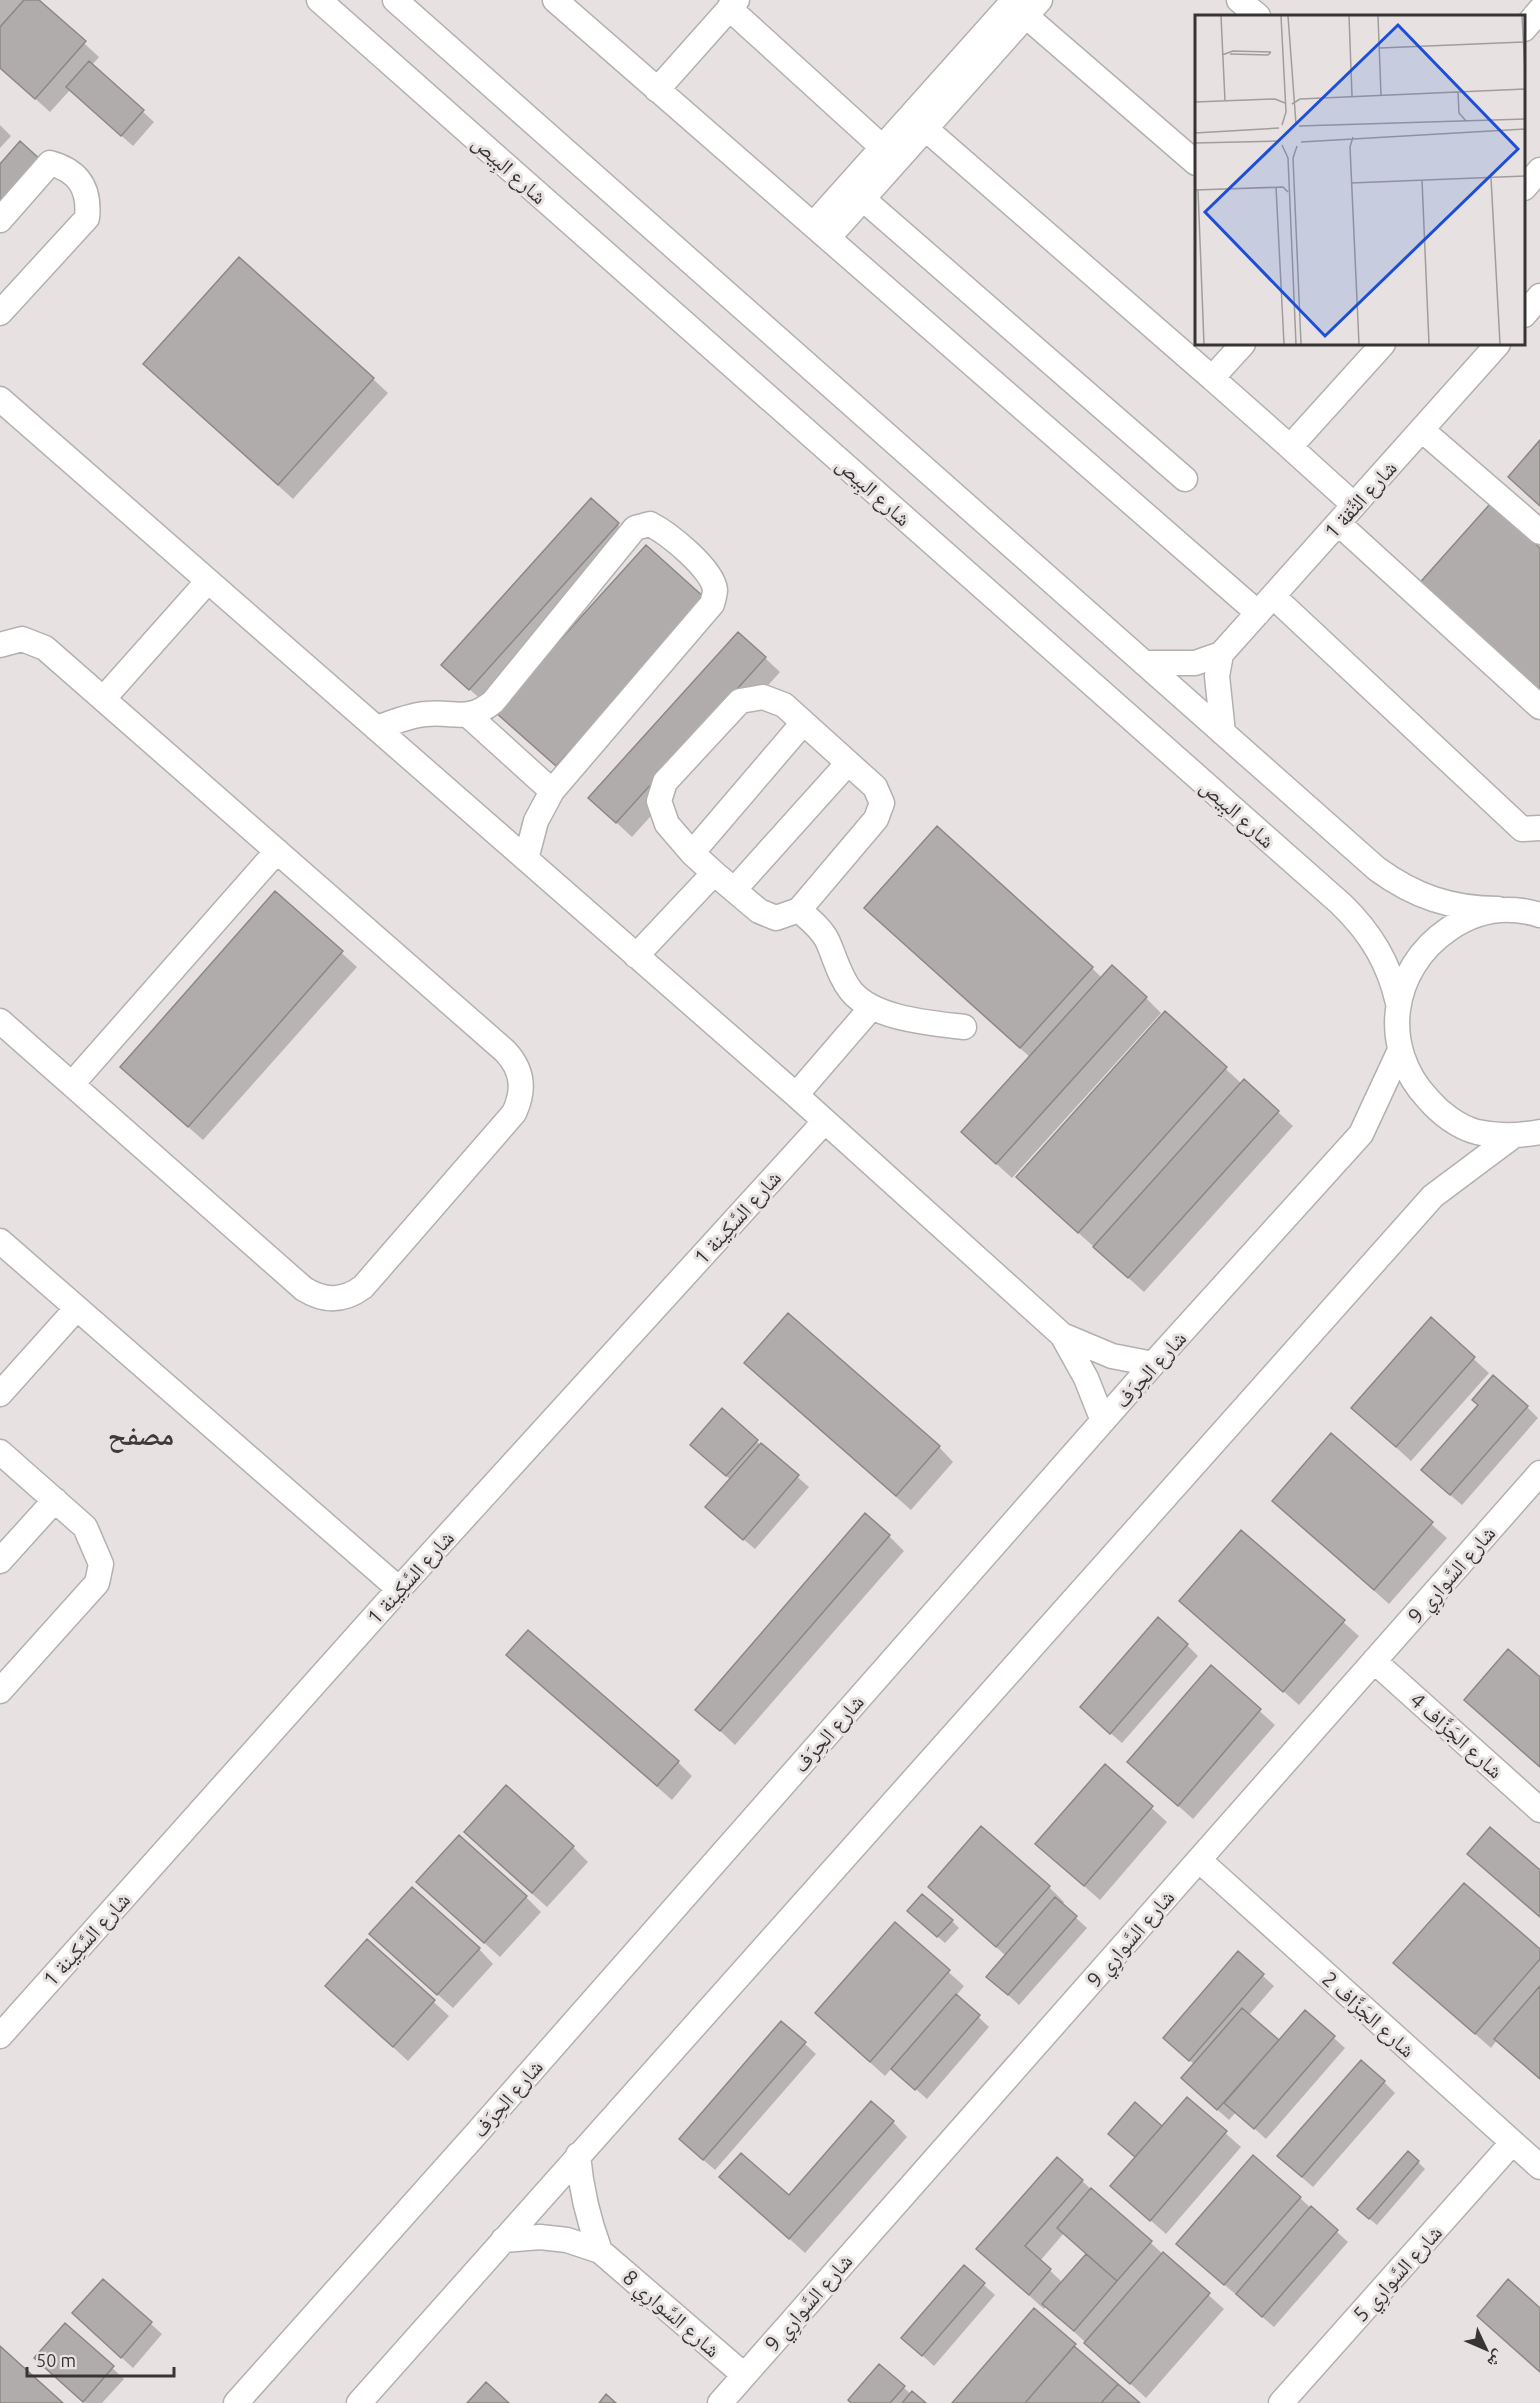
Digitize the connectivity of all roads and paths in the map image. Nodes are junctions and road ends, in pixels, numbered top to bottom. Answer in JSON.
{"nodes":[{"id":1,"x":319,"y":0,"type":"edge"},
{"id":2,"x":395,"y":0,"type":"edge"},
{"id":3,"x":555,"y":0,"type":"edge"},
{"id":4,"x":1239,"y":0,"type":"edge"},
{"id":5,"x":733,"y":4,"type":"edge"},
{"id":6,"x":1027,"y":5,"type":"edge"},
{"id":7,"x":1540,"y":11,"type":"edge"},
{"id":8,"x":1257,"y":15,"type":"edge"},
{"id":9,"x":1525,"y":28,"type":"edge"},
{"id":10,"x":657,"y":90,"type":"junction"},
{"id":11,"x":927,"y":129,"type":"junction"},
{"id":12,"x":883,"y":148,"type":"junction"},
{"id":13,"x":1195,"y":161,"type":"edge"},
{"id":14,"x":1540,"y":170,"type":"edge"},
{"id":15,"x":1525,"y":187,"type":"edge"},
{"id":16,"x":863,"y":199,"type":"junction"},
{"id":17,"x":0,"y":220,"type":"edge"},
{"id":18,"x":820,"y":232,"type":"junction"},
{"id":19,"x":1540,"y":296,"type":"edge"},
{"id":20,"x":0,"y":313,"type":"edge"},
{"id":21,"x":1525,"y":314,"type":"edge"},
{"id":22,"x":1242,"y":345,"type":"edge"},
{"id":23,"x":1382,"y":345,"type":"edge"},
{"id":24,"x":1497,"y":345,"type":"edge"},
{"id":25,"x":1212,"y":378,"type":"junction"},
{"id":26,"x":0,"y":399,"type":"edge"},
{"id":27,"x":1422,"y":430,"type":"junction"},
{"id":28,"x":1290,"y":447,"type":"junction"},
{"id":29,"x":1185,"y":479,"type":"dead end"},
{"id":30,"x":1346,"y":514,"type":"junction"},
{"id":31,"x":1540,"y":531,"type":"edge"},
{"id":32,"x":208,"y":581,"type":"junction"},
{"id":33,"x":1266,"y":605,"type":"junction"},
{"id":34,"x":0,"y":645,"type":"edge"},
{"id":35,"x":1221,"y":654,"type":"junction"},
{"id":36,"x":1144,"y":663,"type":"junction"},
{"id":37,"x":104,"y":698,"type":"junction"},
{"id":38,"x":1540,"y":707,"type":"edge"},
{"id":39,"x":469,"y":716,"type":"junction"},
{"id":40,"x":803,"y":723,"type":"junction"},
{"id":41,"x":376,"y":728,"type":"junction"},
{"id":42,"x":1223,"y":733,"type":"junction"},
{"id":43,"x":848,"y":763,"type":"junction"},
{"id":44,"x":552,"y":791,"type":"junction"},
{"id":45,"x":1540,"y":828,"type":"edge"},
{"id":46,"x":277,"y":851,"type":"junction"},
{"id":47,"x":692,"y":853,"type":"junction"},
{"id":48,"x":526,"y":859,"type":"junction"},
{"id":49,"x":714,"y":873,"type":"junction"},
{"id":50,"x":734,"y":890,"type":"junction"},
{"id":51,"x":799,"y":909,"type":"junction"},
{"id":52,"x":1498,"y":909,"type":"junction"},
{"id":53,"x":1539,"y":914,"type":"edge"},
{"id":54,"x":636,"y":956,"type":"junction"},
{"id":55,"x":1398,"y":1003,"type":"junction"},
{"id":56,"x":871,"y":1008,"type":"junction"},
{"id":57,"x":0,"y":1021,"type":"edge"},
{"id":58,"x":964,"y":1027,"type":"dead end"},
{"id":59,"x":1400,"y":1050,"type":"junction"},
{"id":60,"x":72,"y":1084,"type":"junction"},
{"id":61,"x":796,"y":1095,"type":"junction"},
{"id":62,"x":825,"y":1121,"type":"junction"},
{"id":63,"x":1540,"y":1132,"type":"edge"},
{"id":64,"x":1512,"y":1137,"type":"junction"},
{"id":65,"x":0,"y":1241,"type":"edge"},
{"id":66,"x":77,"y":1308,"type":"junction"},
{"id":67,"x":1062,"y":1335,"type":"junction"},
{"id":68,"x":1153,"y":1364,"type":"junction"},
{"id":69,"x":0,"y":1394,"type":"edge"},
{"id":70,"x":1103,"y":1421,"type":"junction"},
{"id":71,"x":0,"y":1452,"type":"edge"},
{"id":72,"x":1540,"y":1473,"type":"edge"},
{"id":73,"x":55,"y":1500,"type":"junction"},
{"id":74,"x":0,"y":1561,"type":"edge"},
{"id":75,"x":399,"y":1589,"type":"junction"},
{"id":76,"x":1374,"y":1661,"type":"junction"},
{"id":77,"x":0,"y":1691,"type":"edge"},
{"id":78,"x":1540,"y":1810,"type":"edge"},
{"id":79,"x":1199,"y":1860,"type":"junction"},
{"id":80,"x":0,"y":2036,"type":"edge"},
{"id":81,"x":1512,"y":2143,"type":"junction"},
{"id":82,"x":578,"y":2155,"type":"junction"},
{"id":83,"x":1540,"y":2167,"type":"edge"},
{"id":84,"x":503,"y":2240,"type":"junction"},
{"id":85,"x":600,"y":2251,"type":"junction"},
{"id":86,"x":744,"y":2375,"type":"junction"},
{"id":87,"x":236,"y":2403,"type":"edge"},
{"id":88,"x":359,"y":2403,"type":"edge"},
{"id":89,"x":720,"y":2403,"type":"edge"},
{"id":90,"x":1281,"y":2403,"type":"edge"}],
"edges":[{"from":1,"to":55,"type":"street","name":"شارع البِيص"},
{"from":2,"to":36,"type":"street"},
{"from":3,"to":10,"type":"street"},
{"from":4,"to":8,"type":"street"},
{"from":5,"to":10,"type":"street"},
{"from":5,"to":12,"type":"street"},
{"from":6,"to":11,"type":"street"},
{"from":6,"to":12,"type":"street"},
{"from":6,"to":13,"type":"street"},
{"from":7,"to":9,"type":"street"},
{"from":10,"to":18,"type":"street"},
{"from":11,"to":16,"type":"street"},
{"from":11,"to":25,"type":"street"},
{"from":12,"to":18,"type":"street"},
{"from":14,"to":15,"type":"street"},
{"from":16,"to":18,"type":"street"},
{"from":16,"to":29,"type":"street"},
{"from":17,"to":20,"type":"street"},
{"from":18,"to":33,"type":"street"},
{"from":19,"to":21,"type":"street"},
{"from":22,"to":25,"type":"street"},
{"from":23,"to":28,"type":"street"},
{"from":24,"to":27,"type":"street","name":"شارع الثِّقة 1"},
{"from":25,"to":28,"type":"street"},
{"from":26,"to":32,"type":"street"},
{"from":27,"to":30,"type":"street","name":"شارع الثِّقة 1"},
{"from":27,"to":31,"type":"street"},
{"from":28,"to":30,"type":"street"},
{"from":30,"to":33,"type":"street","name":"شارع الثِّقة 1"},
{"from":30,"to":38,"type":"street"},
{"from":32,"to":37,"type":"street"},
{"from":32,"to":41,"type":"street"},
{"from":33,"to":35,"type":"street","name":"شارع الثِّقة 1"},
{"from":33,"to":45,"type":"street"},
{"from":34,"to":37,"type":"street"},
{"from":35,"to":36,"type":"street"},
{"from":35,"to":42,"type":"street"},
{"from":36,"to":42,"type":"street"},
{"from":37,"to":46,"type":"street"},
{"from":39,"to":41,"type":"street"},
{"from":39,"to":44,"type":"street"},
{"from":39,"to":44,"type":"street"},
{"from":40,"to":43,"type":"street"},
{"from":40,"to":47,"type":"street"},
{"from":40,"to":47,"type":"street"},
{"from":41,"to":48,"type":"street"},
{"from":42,"to":52,"type":"street"},
{"from":43,"to":50,"type":"street"},
{"from":43,"to":51,"type":"street"},
{"from":44,"to":48,"type":"street"},
{"from":46,"to":60,"type":"street"},
{"from":46,"to":60,"type":"street"},
{"from":47,"to":49,"type":"street"},
{"from":48,"to":54,"type":"street"},
{"from":49,"to":50,"type":"street"},
{"from":49,"to":54,"type":"street"},
{"from":50,"to":51,"type":"street"},
{"from":51,"to":56,"type":"street"},
{"from":52,"to":53,"type":"street"},
{"from":52,"to":55,"type":"street"},
{"from":54,"to":61,"type":"street"},
{"from":55,"to":59,"type":"street"},
{"from":56,"to":58,"type":"street"},
{"from":56,"to":61,"type":"street"},
{"from":57,"to":60,"type":"street"},
{"from":59,"to":64,"type":"street"},
{"from":59,"to":68,"type":"street","name":"شارع الحِرَف"},
{"from":61,"to":62,"type":"street"},
{"from":62,"to":67,"type":"street"},
{"from":62,"to":75,"type":"street","name":"شارع السَّكِينة 1"},
{"from":63,"to":64,"type":"street"},
{"from":64,"to":82,"type":"street"},
{"from":65,"to":66,"type":"street"},
{"from":66,"to":69,"type":"street"},
{"from":66,"to":75,"type":"street"},
{"from":67,"to":68,"type":"street"},
{"from":67,"to":70,"type":"street"},
{"from":68,"to":70,"type":"street","name":"شارع الحِرَف"},
{"from":70,"to":87,"type":"street","name":"شارع الحِرَف"},
{"from":71,"to":73,"type":"street"},
{"from":72,"to":76,"type":"street","name":"شارع السَّوارِي 9"},
{"from":73,"to":74,"type":"street"},
{"from":73,"to":77,"type":"street"},
{"from":75,"to":80,"type":"street","name":"شارع السَّكِينة 1"},
{"from":76,"to":78,"type":"street","name":"شارع الجَزَّاف 4"},
{"from":76,"to":79,"type":"street","name":"شارع السَّوارِي 9"},
{"from":79,"to":81,"type":"street","name":"شارع الجَزَّاف 2"},
{"from":79,"to":86,"type":"street","name":"شارع السَّوارِي 9"},
{"from":81,"to":83,"type":"street","name":"شارع الجَزَّاف 2"},
{"from":81,"to":90,"type":"street","name":"شارع السَّوارِي 5"},
{"from":82,"to":84,"type":"street"},
{"from":82,"to":85,"type":"street","name":"شارع السَّوارِي 8"},
{"from":84,"to":85,"type":"street","name":"شارع السَّوارِي 8"},
{"from":84,"to":88,"type":"street"},
{"from":85,"to":86,"type":"street","name":"شارع السَّوارِي 8"},
{"from":86,"to":89,"type":"street","name":"شارع السَّوارِي 9"}]}
